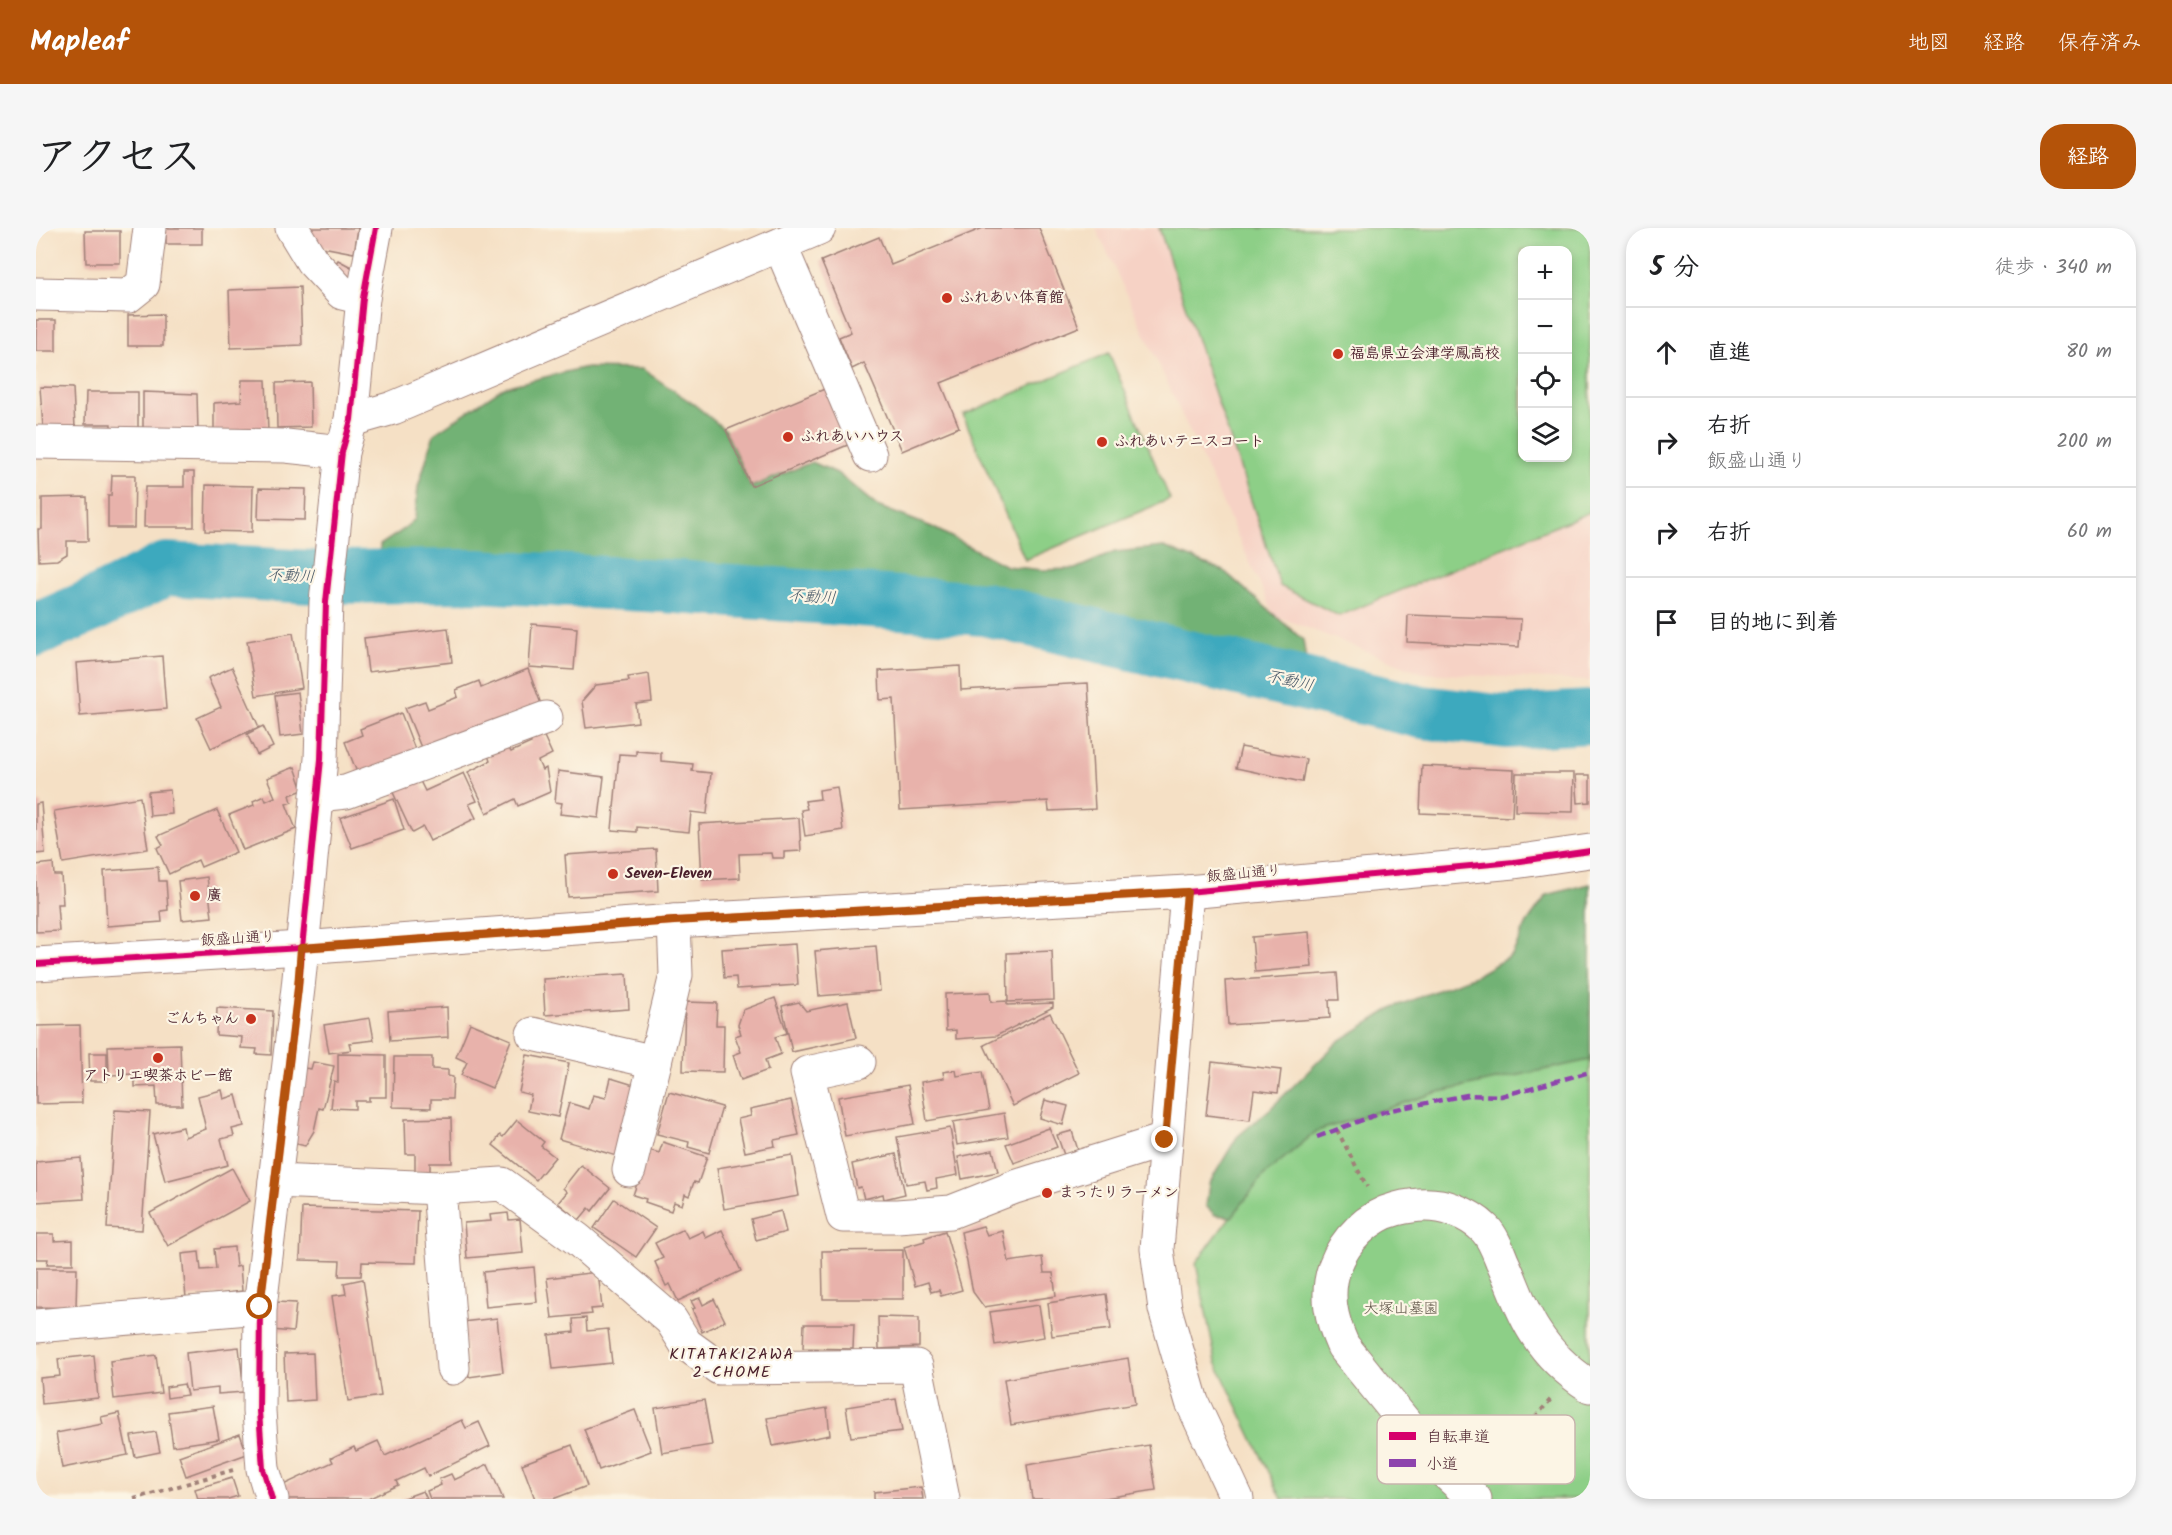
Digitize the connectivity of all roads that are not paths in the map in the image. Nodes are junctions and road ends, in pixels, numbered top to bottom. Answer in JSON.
{"nodes":[{"id":1,"x":150,"y":228,"type":"edge"},
{"id":2,"x":292,"y":228,"type":"edge"},
{"id":3,"x":376,"y":228,"type":"edge"},
{"id":4,"x":819,"y":228,"type":"edge"},
{"id":5,"x":780,"y":245,"type":"junction"},
{"id":6,"x":36,"y":294,"type":"edge"},
{"id":7,"x":363,"y":298,"type":"junction"},
{"id":8,"x":351,"y":420,"type":"junction"},
{"id":9,"x":36,"y":442,"type":"edge"},
{"id":10,"x":342,"y":452,"type":"junction"},
{"id":11,"x":870,"y":455,"type":"dead end"},
{"id":12,"x":546,"y":718,"type":"dead end"},
{"id":13,"x":317,"y":795,"type":"junction"},
{"id":14,"x":1590,"y":851,"type":"edge"},
{"id":15,"x":1187,"y":892,"type":"junction"},
{"id":16,"x":674,"y":921,"type":"junction"},
{"id":17,"x":301,"y":948,"type":"junction"},
{"id":18,"x":36,"y":964,"type":"edge"},
{"id":19,"x":533,"y":1034,"type":"dead end"},
{"id":20,"x":655,"y":1062,"type":"junction"},
{"id":21,"x":859,"y":1062,"type":"dead end"},
{"id":22,"x":1165,"y":1140,"type":"junction"},
{"id":23,"x":629,"y":1170,"type":"dead end"},
{"id":24,"x":275,"y":1181,"type":"junction"},
{"id":25,"x":439,"y":1188,"type":"junction"},
{"id":26,"x":260,"y":1307,"type":"junction"},
{"id":27,"x":36,"y":1326,"type":"edge"},
{"id":28,"x":453,"y":1368,"type":"dead end"},
{"id":29,"x":1582,"y":1380,"type":"edge"},
{"id":30,"x":1399,"y":1415,"type":"edge"},
{"id":31,"x":1458,"y":1484,"type":"edge"},
{"id":32,"x":1472,"y":1496,"type":"edge"},
{"id":33,"x":272,"y":1499,"type":"edge"},
{"id":34,"x":943,"y":1499,"type":"edge"},
{"id":35,"x":1237,"y":1499,"type":"edge"}],
"edges":[{"from":1,"to":6,"type":"street"},
{"from":2,"to":7,"type":"street"},
{"from":3,"to":7,"type":"street"},
{"from":4,"to":5,"type":"street"},
{"from":5,"to":8,"type":"street"},
{"from":5,"to":11,"type":"street"},
{"from":7,"to":8,"type":"street"},
{"from":8,"to":10,"type":"street"},
{"from":9,"to":10,"type":"street"},
{"from":10,"to":13,"type":"street"},
{"from":12,"to":13,"type":"street"},
{"from":13,"to":17,"type":"street"},
{"from":14,"to":15,"type":"street","name":"飯盛山通り"},
{"from":15,"to":16,"type":"street","name":"飯盛山通り"},
{"from":15,"to":22,"type":"street"},
{"from":16,"to":17,"type":"street","name":"飯盛山通り"},
{"from":16,"to":20,"type":"street"},
{"from":17,"to":18,"type":"street","name":"飯盛山通り"},
{"from":17,"to":24,"type":"street"},
{"from":19,"to":20,"type":"street"},
{"from":20,"to":23,"type":"street"},
{"from":21,"to":22,"type":"street"},
{"from":22,"to":35,"type":"street"},
{"from":24,"to":25,"type":"street"},
{"from":24,"to":26,"type":"street"},
{"from":25,"to":28,"type":"street"},
{"from":25,"to":34,"type":"street"},
{"from":26,"to":27,"type":"street"},
{"from":26,"to":33,"type":"street"},
{"from":29,"to":30,"type":"street"},
{"from":31,"to":32,"type":"street"}]}
